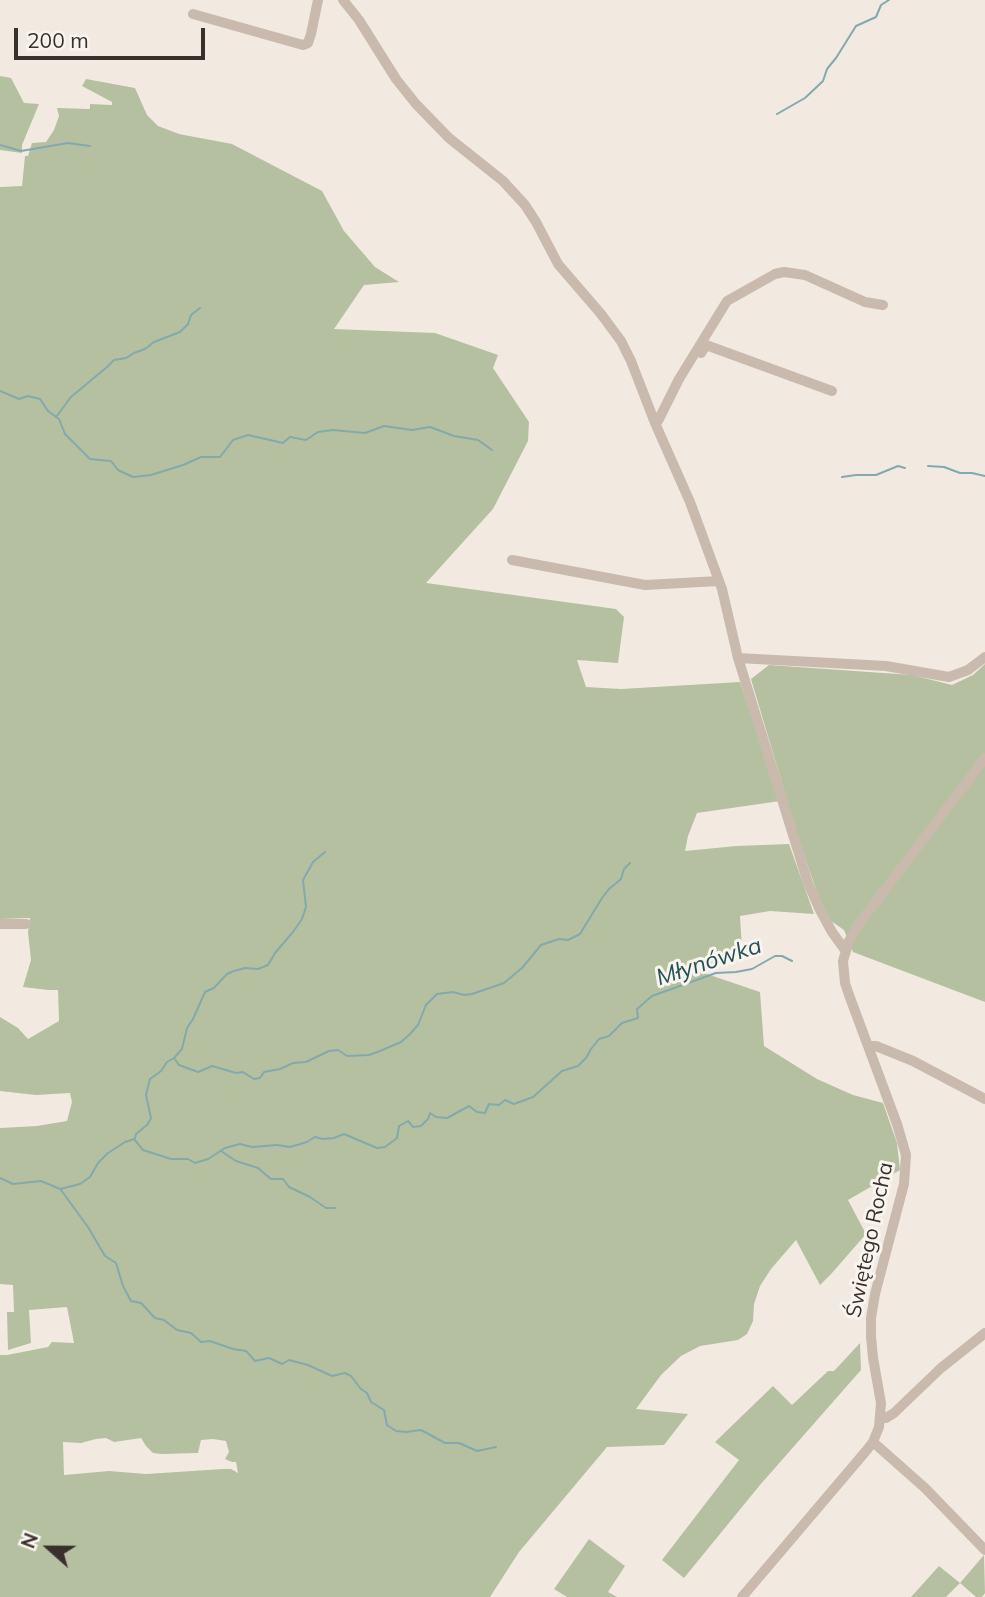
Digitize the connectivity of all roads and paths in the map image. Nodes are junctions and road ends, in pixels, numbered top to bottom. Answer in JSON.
{"nodes":[{"id":1,"x":318,"y":0,"type":"edge"},
{"id":2,"x":342,"y":0,"type":"edge"},
{"id":3,"x":193,"y":14,"type":"dead end"},
{"id":4,"x":883,"y":305,"type":"dead end"},
{"id":5,"x":832,"y":391,"type":"dead end"},
{"id":6,"x":656,"y":422,"type":"junction"},
{"id":7,"x":512,"y":560,"type":"dead end"},
{"id":8,"x":719,"y":581,"type":"junction"},
{"id":9,"x":985,"y":657,"type":"edge"},
{"id":10,"x":738,"y":658,"type":"junction"},
{"id":11,"x":985,"y":758,"type":"edge"},
{"id":12,"x":0,"y":924,"type":"edge"},
{"id":13,"x":26,"y":924,"type":"dead end"},
{"id":14,"x":845,"y":950,"type":"junction"},
{"id":15,"x":868,"y":1046,"type":"junction"},
{"id":16,"x":985,"y":1099,"type":"edge"},
{"id":17,"x":985,"y":1333,"type":"edge"},
{"id":18,"x":881,"y":1418,"type":"junction"},
{"id":19,"x":873,"y":1442,"type":"junction"},
{"id":20,"x":985,"y":1550,"type":"edge"},
{"id":21,"x":741,"y":1597,"type":"edge"}],
"edges":[{"from":1,"to":3,"type":"street"},
{"from":2,"to":6,"type":"street"},
{"from":4,"to":6,"type":"street"},
{"from":5,"to":6,"type":"street"},
{"from":6,"to":8,"type":"street"},
{"from":7,"to":8,"type":"street"},
{"from":8,"to":10,"type":"street"},
{"from":9,"to":10,"type":"street"},
{"from":10,"to":14,"type":"street"},
{"from":11,"to":14,"type":"street"},
{"from":12,"to":13,"type":"street"},
{"from":14,"to":15,"type":"street","name":"Świętego Rocha"},
{"from":15,"to":16,"type":"street"},
{"from":15,"to":18,"type":"street","name":"Świętego Rocha"},
{"from":17,"to":18,"type":"street"},
{"from":18,"to":19,"type":"street","name":"Świętego Rocha"},
{"from":19,"to":20,"type":"street"},
{"from":19,"to":21,"type":"street","name":"Świętego Rocha"}]}
